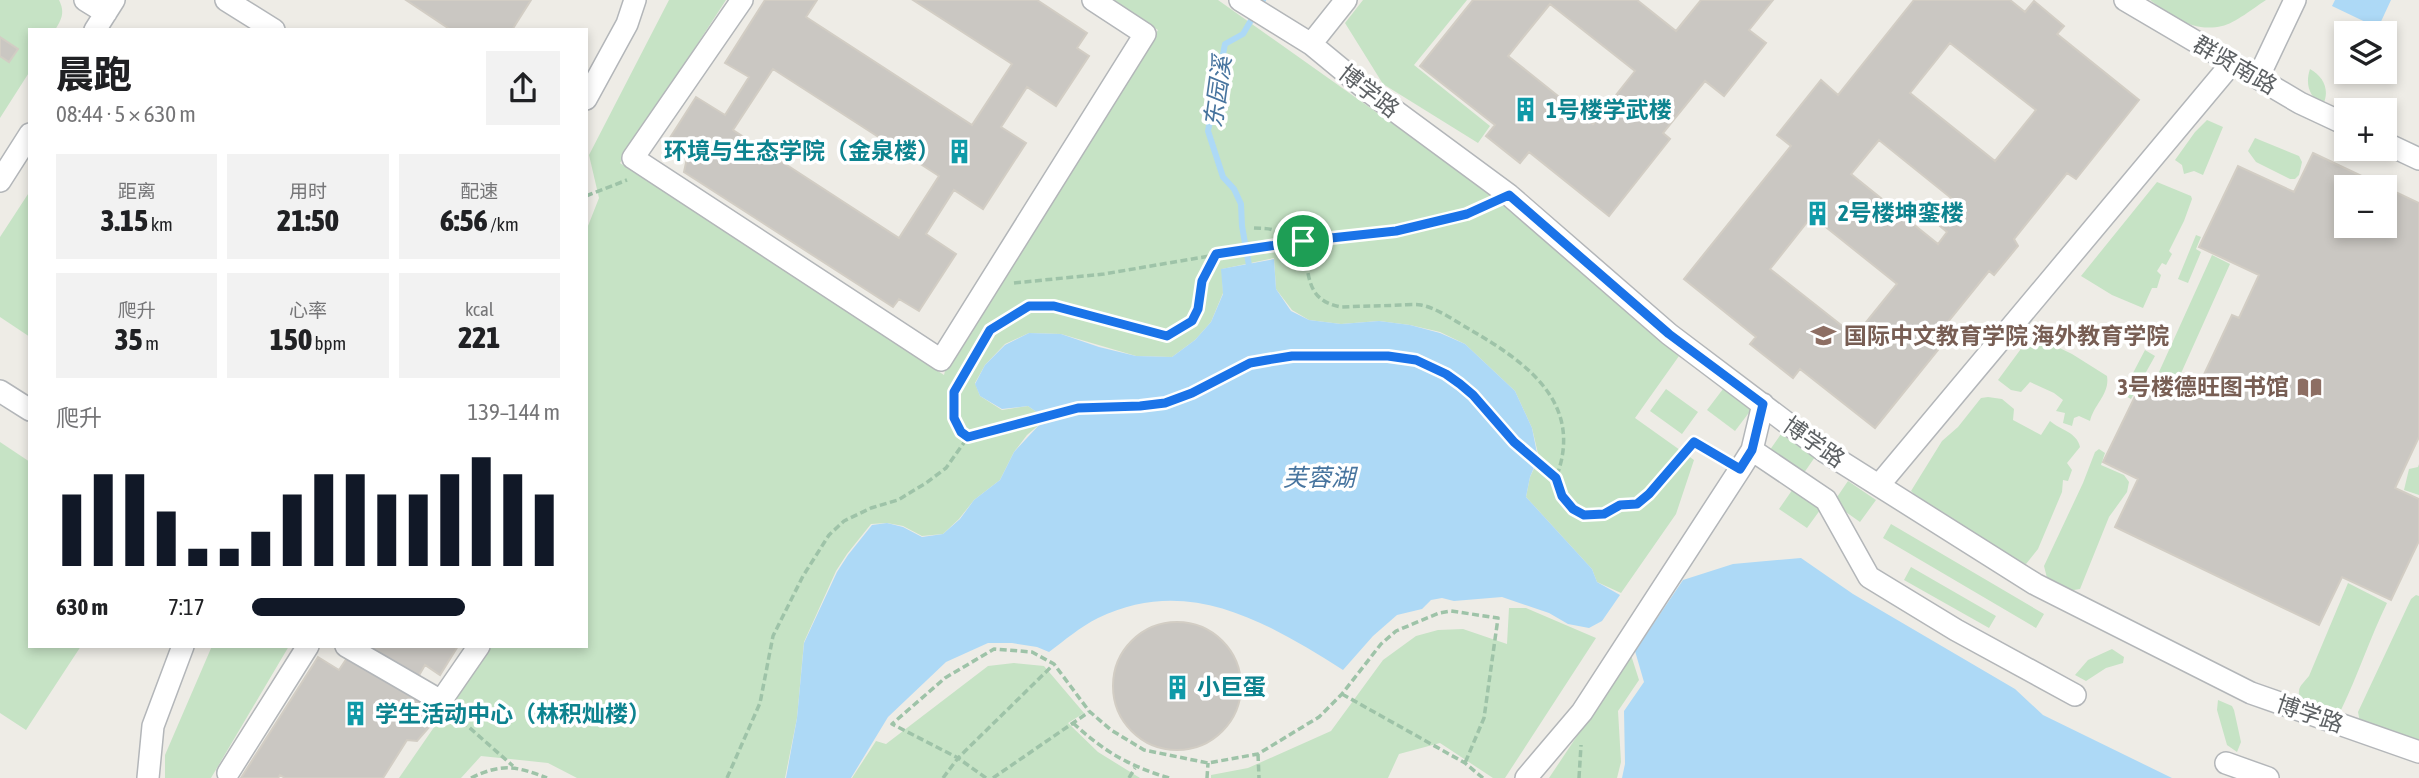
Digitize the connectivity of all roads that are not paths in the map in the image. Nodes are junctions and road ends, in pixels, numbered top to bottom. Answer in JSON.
{"nodes":[{"id":1,"x":85,"y":0,"type":"edge"},
{"id":2,"x":226,"y":0,"type":"edge"},
{"id":3,"x":635,"y":0,"type":"edge"},
{"id":4,"x":1093,"y":0,"type":"edge"},
{"id":5,"x":1240,"y":0,"type":"edge"},
{"id":6,"x":1346,"y":0,"type":"edge"},
{"id":7,"x":2125,"y":0,"type":"edge"},
{"id":8,"x":2295,"y":0,"type":"edge"},
{"id":9,"x":737,"y":1,"type":"edge"},
{"id":10,"x":105,"y":14,"type":"edge"},
{"id":11,"x":271,"y":28,"type":"edge"},
{"id":12,"x":1311,"y":44,"type":"junction"},
{"id":13,"x":2232,"y":63,"type":"junction"},
{"id":14,"x":2259,"y":78,"type":"junction"},
{"id":15,"x":588,"y":95,"type":"edge"},
{"id":16,"x":2334,"y":119,"type":"edge"},
{"id":17,"x":28,"y":137,"type":"edge"},
{"id":18,"x":2397,"y":149,"type":"edge"},
{"id":19,"x":2419,"y":159,"type":"edge"},
{"id":20,"x":0,"y":181,"type":"edge"},
{"id":21,"x":0,"y":391,"type":"edge"},
{"id":22,"x":1763,"y":404,"type":"junction"},
{"id":23,"x":28,"y":409,"type":"edge"},
{"id":24,"x":1752,"y":450,"type":"junction"},
{"id":25,"x":1879,"y":485,"type":"junction"},
{"id":26,"x":182,"y":648,"type":"edge"},
{"id":27,"x":307,"y":648,"type":"edge"},
{"id":28,"x":349,"y":648,"type":"edge"},
{"id":29,"x":478,"y":648,"type":"edge"},
{"id":30,"x":2075,"y":695,"type":"dead end"},
{"id":31,"x":2419,"y":752,"type":"edge"},
{"id":32,"x":2226,"y":762,"type":"dead end"},
{"id":33,"x":228,"y":773,"type":"dead end"},
{"id":34,"x":148,"y":778,"type":"edge"},
{"id":35,"x":1526,"y":778,"type":"edge"},
{"id":36,"x":2268,"y":778,"type":"edge"}],
"edges":[{"from":1,"to":10,"type":"street"},
{"from":2,"to":11,"type":"street"},
{"from":3,"to":15,"type":"street"},
{"from":4,"to":9,"type":"street"},
{"from":5,"to":12,"type":"street","name":"博学路"},
{"from":6,"to":12,"type":"street"},
{"from":7,"to":13,"type":"street","name":"群贤南路"},
{"from":8,"to":14,"type":"street"},
{"from":12,"to":22,"type":"street","name":"博学路"},
{"from":13,"to":14,"type":"street","name":"群贤南路"},
{"from":13,"to":25,"type":"street"},
{"from":14,"to":16,"type":"street","name":"群贤南路"},
{"from":17,"to":20,"type":"street"},
{"from":18,"to":19,"type":"street"},
{"from":21,"to":23,"type":"street"},
{"from":22,"to":24,"type":"street"},
{"from":22,"to":25,"type":"street","name":"博学路"},
{"from":24,"to":30,"type":"street"},
{"from":24,"to":35,"type":"street"},
{"from":25,"to":31,"type":"street","name":"博学路"},
{"from":26,"to":34,"type":"street"},
{"from":27,"to":33,"type":"street"},
{"from":28,"to":29,"type":"street"},
{"from":32,"to":36,"type":"street"}]}
